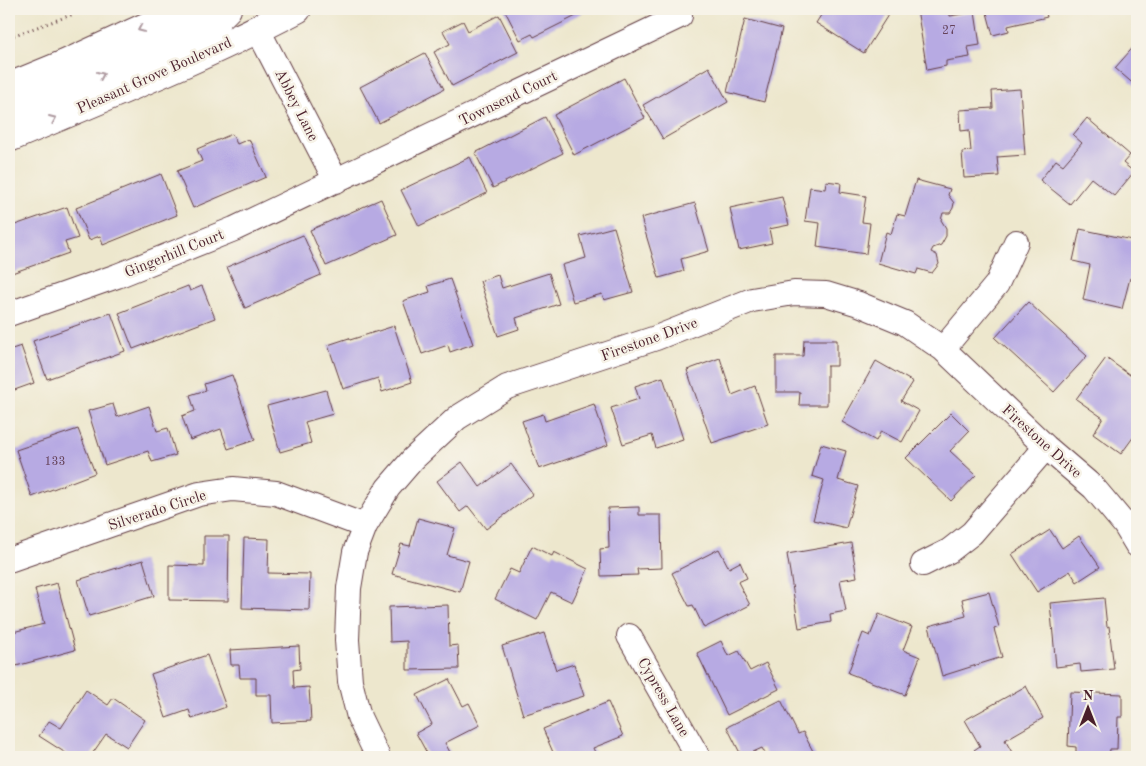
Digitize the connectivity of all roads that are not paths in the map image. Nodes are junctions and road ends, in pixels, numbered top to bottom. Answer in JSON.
{"nodes":[{"id":1,"x":186,"y":9,"type":"edge"},
{"id":2,"x":228,"y":9,"type":"edge"},
{"id":3,"x":297,"y":9,"type":"edge"},
{"id":4,"x":680,"y":16,"type":"dead end"},
{"id":5,"x":258,"y":30,"type":"junction"},
{"id":6,"x":9,"y":87,"type":"edge"},
{"id":7,"x":9,"y":115,"type":"edge"},
{"id":8,"x":9,"y":138,"type":"edge"},
{"id":9,"x":336,"y":181,"type":"junction"},
{"id":10,"x":1016,"y":242,"type":"dead end"},
{"id":11,"x":9,"y":314,"type":"edge"},
{"id":12,"x":942,"y":349,"type":"junction"},
{"id":13,"x":1046,"y":447,"type":"junction"},
{"id":14,"x":365,"y":526,"type":"junction"},
{"id":15,"x":1137,"y":545,"type":"edge"},
{"id":16,"x":10,"y":555,"type":"edge"},
{"id":17,"x":923,"y":564,"type":"dead end"},
{"id":18,"x":629,"y":636,"type":"dead end"},
{"id":19,"x":369,"y":754,"type":"edge"},
{"id":20,"x":698,"y":757,"type":"edge"}],
"edges":[{"from":1,"to":6,"type":"main road","one_way":true},
{"from":7,"to":2,"type":"main road","one_way":true},
{"from":3,"to":5,"type":"main road","name":"Pleasant Grove Boulevard"},
{"from":4,"to":9,"type":"street","name":"Townsend Court"},
{"from":8,"to":5,"type":"main road","name":"Pleasant Grove Boulevard","one_way":true},
{"from":5,"to":9,"type":"street","name":"Abbey Lane"},
{"from":9,"to":11,"type":"street","name":"Gingerhill Court"},
{"from":10,"to":12,"type":"street"},
{"from":12,"to":13,"type":"street","name":"Firestone Drive"},
{"from":12,"to":14,"type":"street","name":"Firestone Drive"},
{"from":13,"to":15,"type":"street","name":"Firestone Drive"},
{"from":13,"to":17,"type":"street"},
{"from":14,"to":16,"type":"street","name":"Silverado Circle"},
{"from":14,"to":19,"type":"street","name":"Firestone Drive"},
{"from":18,"to":20,"type":"street","name":"Cypress Lane"}]}
